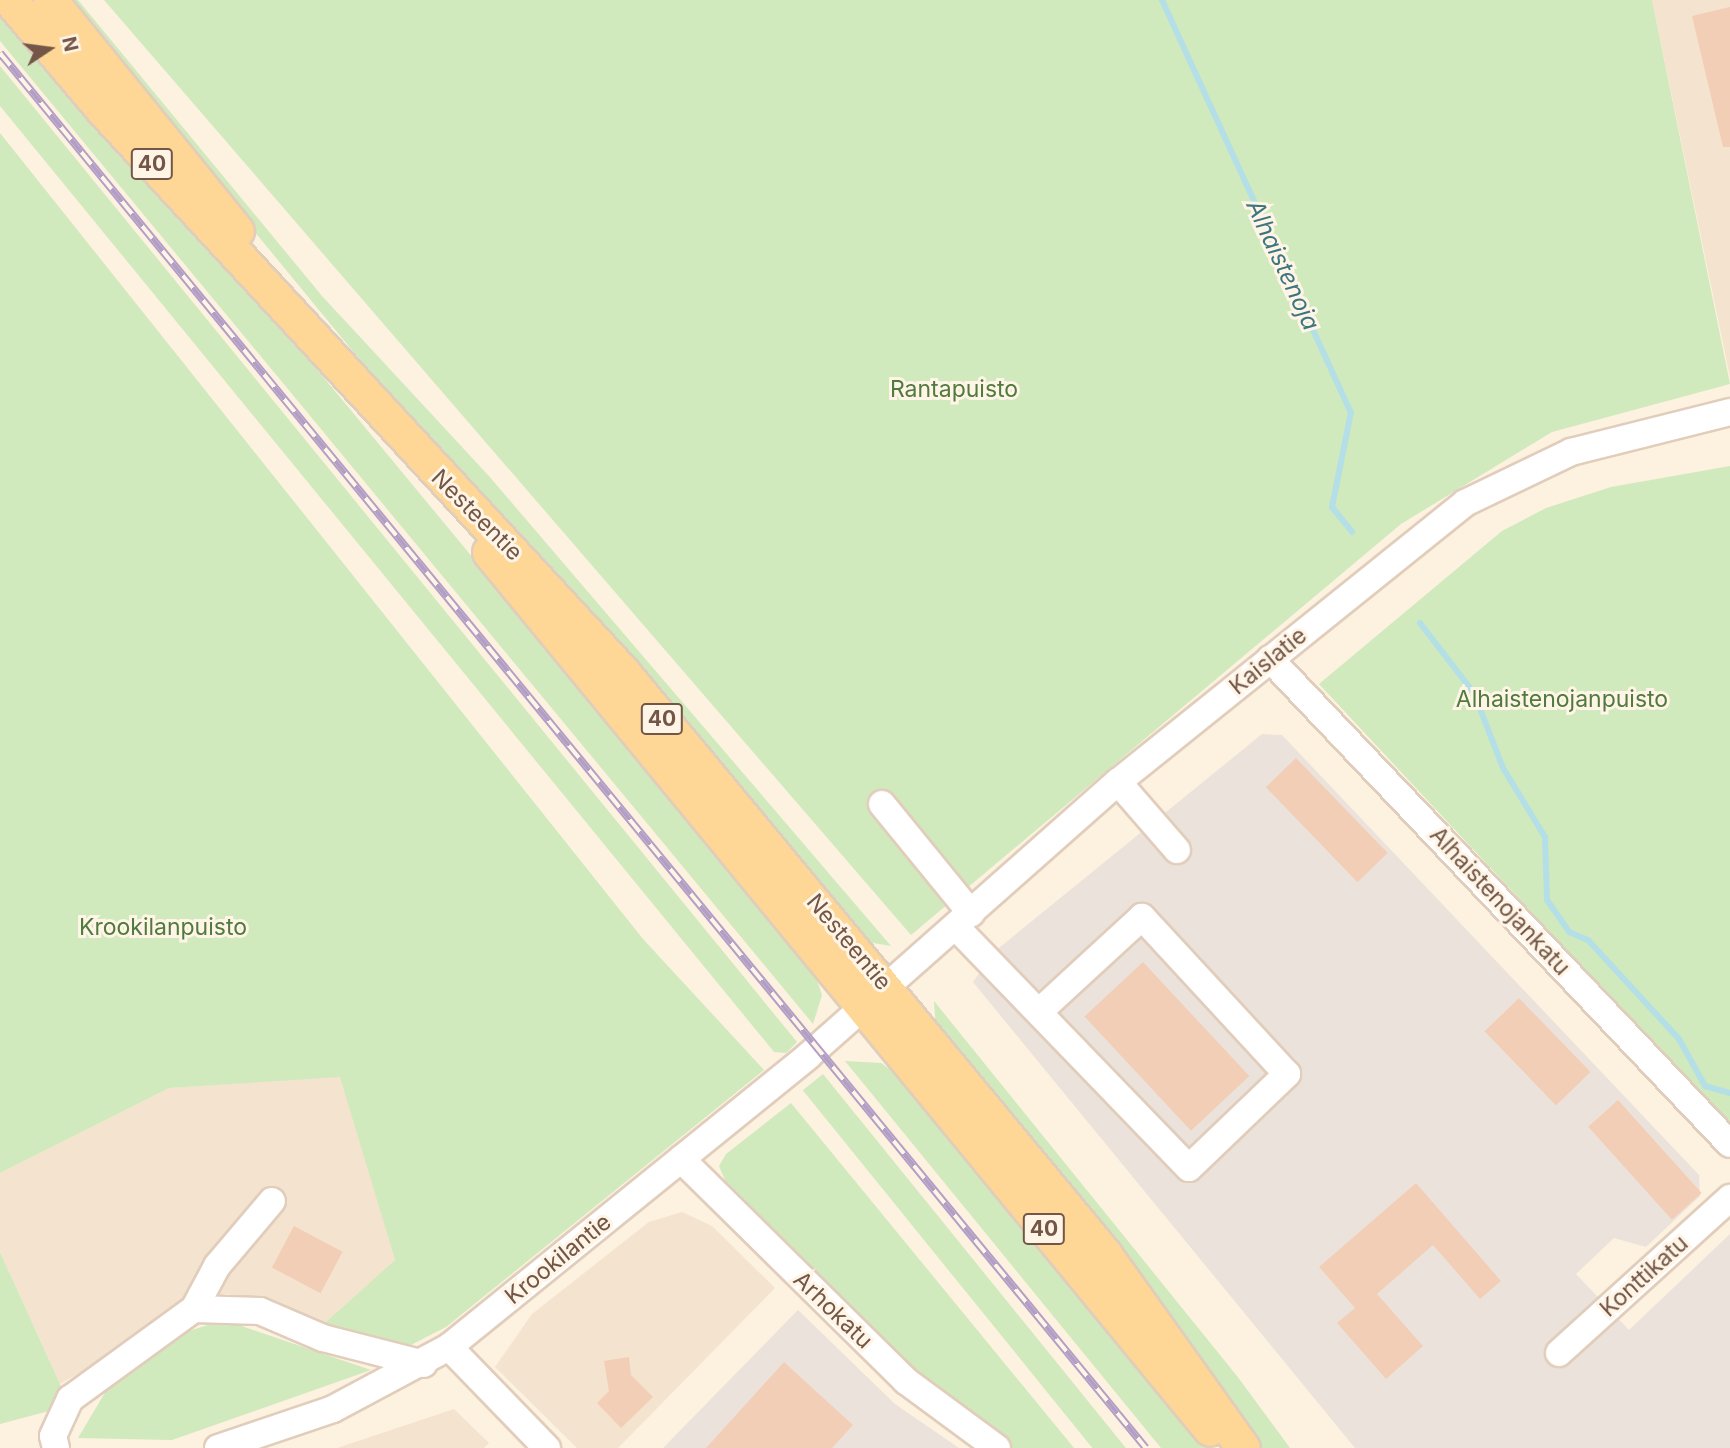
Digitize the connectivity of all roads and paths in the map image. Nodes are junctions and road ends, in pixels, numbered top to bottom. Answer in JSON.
{"nodes":[{"id":1,"x":10,"y":0,"type":"edge"},
{"id":2,"x":50,"y":0,"type":"edge"},
{"id":3,"x":300,"y":322,"type":"junction"},
{"id":4,"x":1730,"y":412,"type":"edge"},
{"id":5,"x":424,"y":462,"type":"junction"},
{"id":6,"x":1270,"y":659,"type":"junction"},
{"id":7,"x":1118,"y":782,"type":"junction"},
{"id":8,"x":882,"y":804,"type":"dead end"},
{"id":9,"x":1177,"y":850,"type":"dead end"},
{"id":10,"x":964,"y":920,"type":"junction"},
{"id":11,"x":887,"y":988,"type":"junction"},
{"id":12,"x":862,"y":1009,"type":"junction"},
{"id":13,"x":1041,"y":1010,"type":"junction"},
{"id":14,"x":1730,"y":1144,"type":"edge"},
{"id":15,"x":681,"y":1159,"type":"junction"},
{"id":16,"x":1730,"y":1198,"type":"edge"},
{"id":17,"x":272,"y":1201,"type":"dead end"},
{"id":18,"x":194,"y":1309,"type":"junction"},
{"id":19,"x":449,"y":1347,"type":"junction"},
{"id":20,"x":1559,"y":1353,"type":"dead end"},
{"id":21,"x":424,"y":1364,"type":"junction"},
{"id":22,"x":56,"y":1448,"type":"edge"},
{"id":23,"x":218,"y":1448,"type":"edge"},
{"id":24,"x":548,"y":1448,"type":"edge"},
{"id":25,"x":997,"y":1448,"type":"edge"},
{"id":26,"x":1227,"y":1448,"type":"edge"},
{"id":27,"x":1243,"y":1448,"type":"edge"}],
"edges":[{"from":1,"to":3,"type":"main road","name":"Nesteentie","number":"40"},
{"from":2,"to":3,"type":"main road","name":"Nesteentie","number":"40"},
{"from":3,"to":5,"type":"main road","name":"Nesteentie","number":"40"},
{"from":4,"to":6,"type":"street","name":"Kaislatie"},
{"from":5,"to":11,"type":"main road","name":"Nesteentie","number":"40"},
{"from":5,"to":12,"type":"main road","name":"Nesteentie","number":"40"},
{"from":6,"to":7,"type":"street","name":"Kaislatie"},
{"from":6,"to":14,"type":"street","name":"Alhaistenojankatu"},
{"from":7,"to":9,"type":"street"},
{"from":7,"to":10,"type":"street","name":"Kaislatie"},
{"from":8,"to":10,"type":"street"},
{"from":10,"to":11,"type":"street","name":"Kaislatie"},
{"from":10,"to":13,"type":"street"},
{"from":11,"to":12,"type":"street","name":"Kaislatie"},
{"from":11,"to":27,"type":"main road","name":"Nesteentie","number":"40"},
{"from":12,"to":15,"type":"street","name":"Krookilantie"},
{"from":12,"to":26,"type":"main road","name":"Nesteentie","number":"40"},
{"from":13,"to":13,"type":"street"},
{"from":15,"to":19,"type":"street","name":"Krookilantie"},
{"from":15,"to":25,"type":"street","name":"Arhokatu"},
{"from":16,"to":20,"type":"street","name":"Konttikatu"},
{"from":17,"to":18,"type":"street"},
{"from":18,"to":21,"type":"street"},
{"from":18,"to":22,"type":"street"},
{"from":19,"to":21,"type":"street","name":"Krookilantie"},
{"from":19,"to":24,"type":"street"},
{"from":21,"to":23,"type":"street","name":"Krookilantie"}]}
